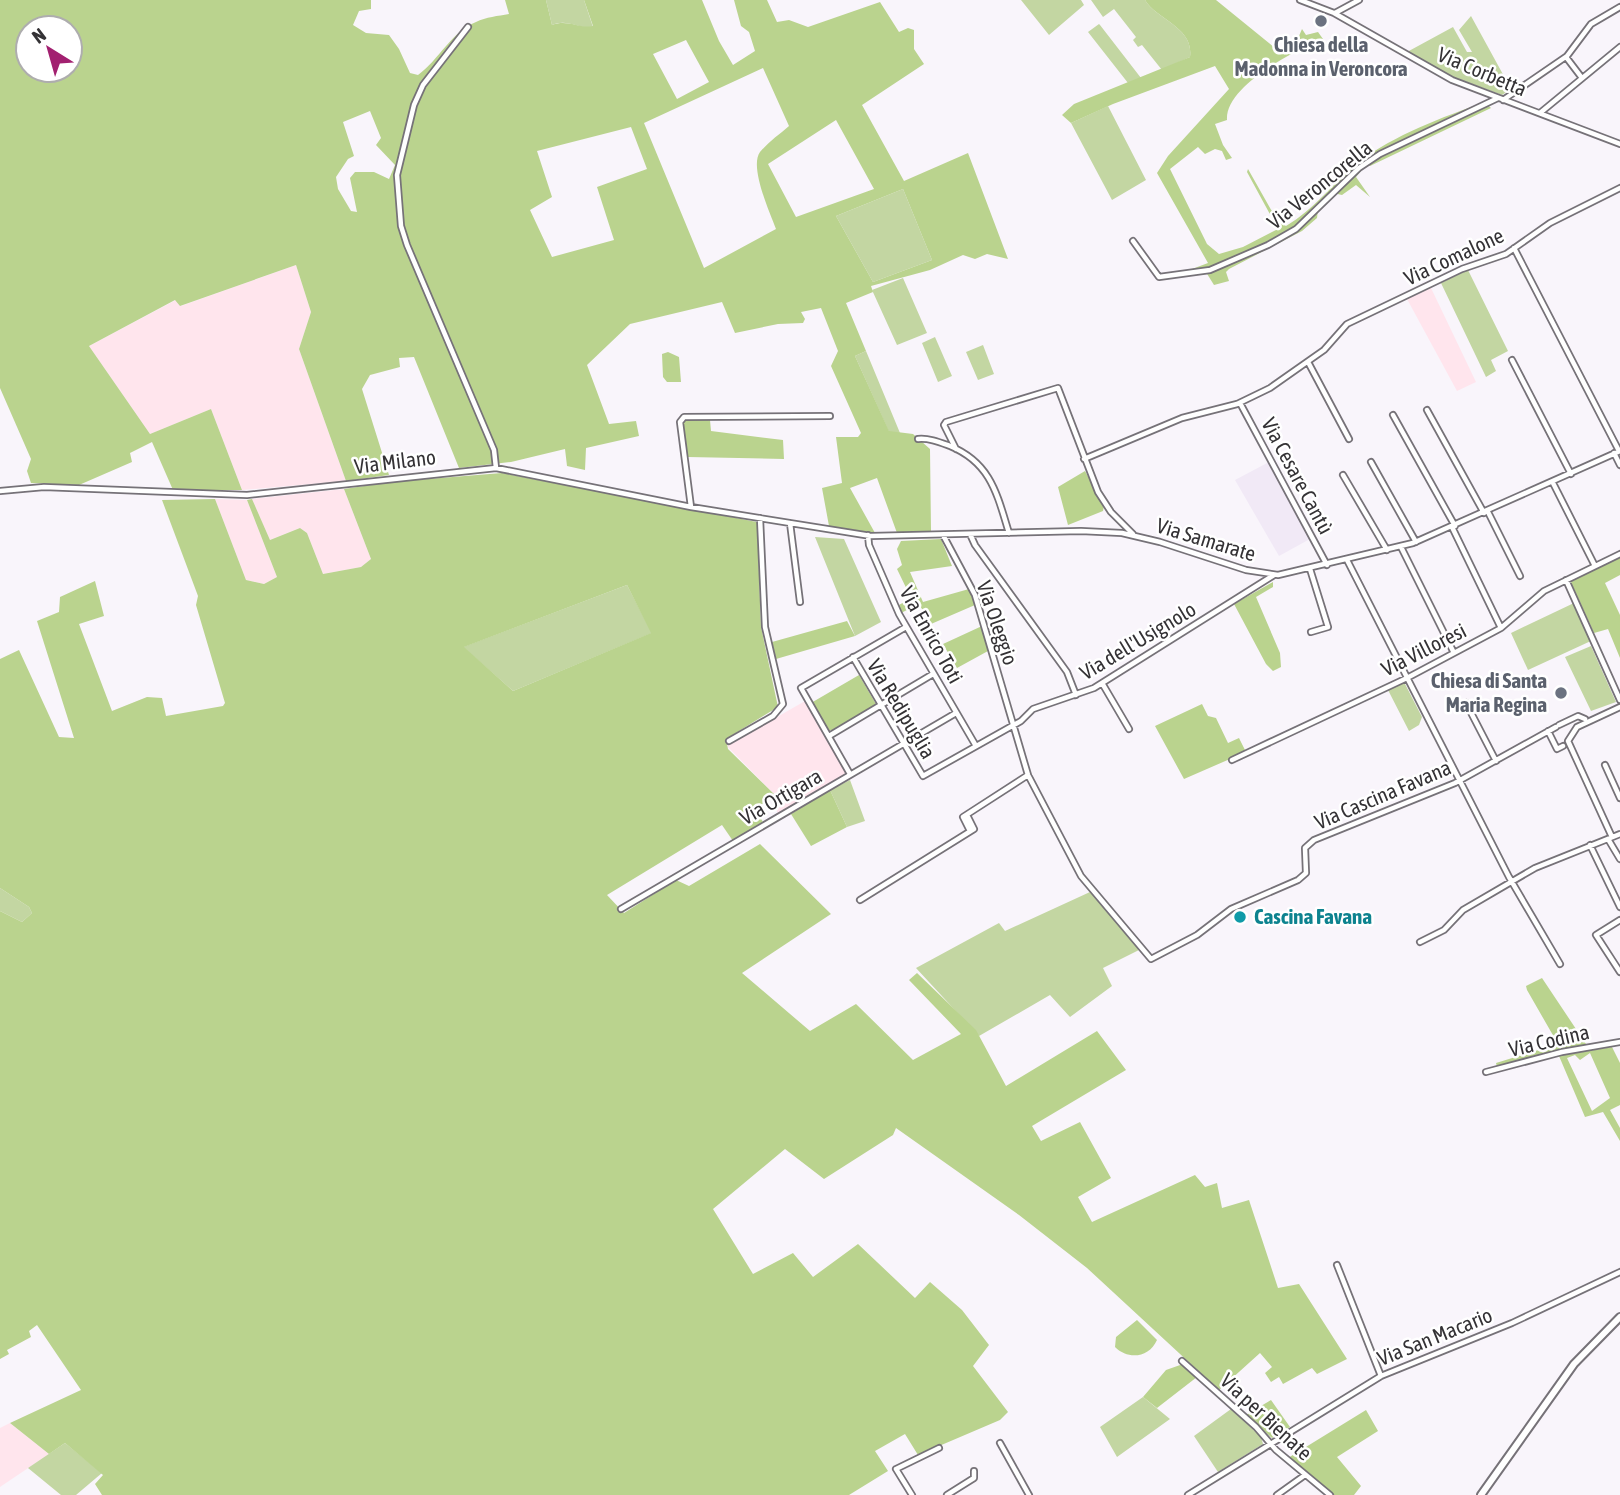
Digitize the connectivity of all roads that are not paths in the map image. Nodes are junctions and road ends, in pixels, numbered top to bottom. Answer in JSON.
{"nodes":[{"id":1,"x":1300,"y":0,"type":"edge"},
{"id":2,"x":1359,"y":0,"type":"edge"},
{"id":3,"x":1353,"y":2,"type":"edge"},
{"id":4,"x":1620,"y":7,"type":"edge"},
{"id":5,"x":1336,"y":15,"type":"junction"},
{"id":6,"x":468,"y":27,"type":"dead end"},
{"id":7,"x":1620,"y":47,"type":"edge"},
{"id":8,"x":1566,"y":57,"type":"junction"},
{"id":9,"x":1582,"y":78,"type":"junction"},
{"id":10,"x":1500,"y":99,"type":"junction"},
{"id":11,"x":1540,"y":113,"type":"junction"},
{"id":12,"x":1620,"y":144,"type":"edge"},
{"id":13,"x":1620,"y":188,"type":"edge"},
{"id":14,"x":1133,"y":241,"type":"dead end"},
{"id":15,"x":1514,"y":248,"type":"junction"},
{"id":16,"x":1512,"y":360,"type":"dead end"},
{"id":17,"x":1308,"y":362,"type":"junction"},
{"id":18,"x":1240,"y":403,"type":"junction"},
{"id":19,"x":1427,"y":411,"type":"dead end"},
{"id":20,"x":1393,"y":415,"type":"dead end"},
{"id":21,"x":830,"y":416,"type":"dead end"},
{"id":22,"x":918,"y":439,"type":"dead end"},
{"id":23,"x":1349,"y":439,"type":"dead end"},
{"id":24,"x":956,"y":449,"type":"junction"},
{"id":25,"x":1618,"y":452,"type":"edge"},
{"id":26,"x":1084,"y":459,"type":"junction"},
{"id":27,"x":1371,"y":462,"type":"dead end"},
{"id":28,"x":1620,"y":465,"type":"edge"},
{"id":29,"x":496,"y":468,"type":"junction"},
{"id":30,"x":1571,"y":474,"type":"junction"},
{"id":31,"x":1343,"y":475,"type":"dead end"},
{"id":32,"x":1552,"y":483,"type":"junction"},
{"id":33,"x":0,"y":491,"type":"edge"},
{"id":34,"x":691,"y":507,"type":"junction"},
{"id":35,"x":1486,"y":513,"type":"junction"},
{"id":36,"x":760,"y":518,"type":"junction"},
{"id":37,"x":790,"y":523,"type":"junction"},
{"id":38,"x":1454,"y":526,"type":"junction"},
{"id":39,"x":1009,"y":533,"type":"junction"},
{"id":40,"x":970,"y":534,"type":"junction"},
{"id":41,"x":943,"y":535,"type":"junction"},
{"id":42,"x":1134,"y":535,"type":"junction"},
{"id":43,"x":868,"y":536,"type":"junction"},
{"id":44,"x":878,"y":536,"type":"joint"},
{"id":45,"x":1416,"y":542,"type":"junction"},
{"id":46,"x":1401,"y":547,"type":"junction"},
{"id":47,"x":1387,"y":550,"type":"junction"},
{"id":48,"x":1620,"y":554,"type":"edge"},
{"id":49,"x":1348,"y":560,"type":"junction"},
{"id":50,"x":1594,"y":564,"type":"junction"},
{"id":51,"x":1327,"y":565,"type":"junction"},
{"id":52,"x":1310,"y":569,"type":"junction"},
{"id":53,"x":1274,"y":575,"type":"junction"},
{"id":54,"x":1520,"y":576,"type":"dead end"},
{"id":55,"x":1565,"y":580,"type":"junction"},
{"id":56,"x":800,"y":602,"type":"dead end"},
{"id":57,"x":906,"y":626,"type":"junction"},
{"id":58,"x":1501,"y":628,"type":"junction"},
{"id":59,"x":1311,"y":632,"type":"dead end"},
{"id":60,"x":1454,"y":653,"type":"junction"},
{"id":61,"x":853,"y":657,"type":"junction"},
{"id":62,"x":933,"y":674,"type":"junction"},
{"id":63,"x":1407,"y":678,"type":"junction"},
{"id":64,"x":1102,"y":683,"type":"junction"},
{"id":65,"x":1076,"y":695,"type":"junction"},
{"id":66,"x":1620,"y":700,"type":"edge"},
{"id":67,"x":1466,"y":703,"type":"dead end"},
{"id":68,"x":880,"y":705,"type":"junction"},
{"id":69,"x":1620,"y":707,"type":"edge"},
{"id":70,"x":956,"y":713,"type":"junction"},
{"id":71,"x":1585,"y":719,"type":"dead end"},
{"id":72,"x":1567,"y":721,"type":"junction"},
{"id":73,"x":1014,"y":724,"type":"junction"},
{"id":74,"x":1129,"y":729,"type":"dead end"},
{"id":75,"x":1565,"y":731,"type":"dead end"},
{"id":76,"x":1545,"y":733,"type":"junction"},
{"id":77,"x":829,"y":737,"type":"junction"},
{"id":78,"x":729,"y":741,"type":"dead end"},
{"id":79,"x":903,"y":743,"type":"junction"},
{"id":80,"x":976,"y":746,"type":"junction"},
{"id":81,"x":1563,"y":746,"type":"dead end"},
{"id":82,"x":1232,"y":760,"type":"dead end"},
{"id":83,"x":1496,"y":761,"type":"junction"},
{"id":84,"x":1605,"y":765,"type":"dead end"},
{"id":85,"x":850,"y":774,"type":"junction"},
{"id":86,"x":1028,"y":775,"type":"junction"},
{"id":87,"x":923,"y":776,"type":"joint"},
{"id":88,"x":1460,"y":780,"type":"junction"},
{"id":89,"x":1620,"y":798,"type":"edge"},
{"id":90,"x":1620,"y":834,"type":"edge"},
{"id":91,"x":1610,"y":838,"type":"junction"},
{"id":92,"x":1590,"y":845,"type":"junction"},
{"id":93,"x":1620,"y":859,"type":"edge"},
{"id":94,"x":1511,"y":881,"type":"junction"},
{"id":95,"x":860,"y":900,"type":"dead end"},
{"id":96,"x":1620,"y":907,"type":"edge"},
{"id":97,"x":621,"y":909,"type":"dead end"},
{"id":98,"x":1620,"y":920,"type":"edge"},
{"id":99,"x":1420,"y":942,"type":"dead end"},
{"id":100,"x":1560,"y":964,"type":"dead end"},
{"id":101,"x":1620,"y":972,"type":"edge"},
{"id":102,"x":1620,"y":1042,"type":"edge"},
{"id":103,"x":1486,"y":1072,"type":"dead end"},
{"id":104,"x":1337,"y":1265,"type":"dead end"},
{"id":105,"x":1620,"y":1272,"type":"edge"},
{"id":106,"x":1620,"y":1317,"type":"edge"},
{"id":107,"x":1182,"y":1362,"type":"dead end"},
{"id":108,"x":1381,"y":1376,"type":"junction"},
{"id":109,"x":1000,"y":1443,"type":"dead end"},
{"id":110,"x":1269,"y":1444,"type":"junction"},
{"id":111,"x":939,"y":1448,"type":"dead end"},
{"id":112,"x":974,"y":1471,"type":"dead end"},
{"id":113,"x":1305,"y":1475,"type":"junction"},
{"id":114,"x":912,"y":1495,"type":"edge"},
{"id":115,"x":947,"y":1495,"type":"edge"},
{"id":116,"x":1029,"y":1495,"type":"edge"},
{"id":117,"x":1188,"y":1495,"type":"edge"},
{"id":118,"x":1277,"y":1495,"type":"edge"},
{"id":119,"x":1330,"y":1495,"type":"edge"},
{"id":120,"x":1481,"y":1495,"type":"edge"}],
"edges":[{"from":1,"to":5,"type":"street","name":"Via Corbetta"},
{"from":2,"to":3,"type":"street"},
{"from":3,"to":5,"type":"street"},
{"from":4,"to":8,"type":"street","name":"Via Veroncorella"},
{"from":5,"to":10,"type":"street","name":"Via Corbetta"},
{"from":6,"to":29,"type":"street"},
{"from":7,"to":9,"type":"street"},
{"from":8,"to":9,"type":"street"},
{"from":8,"to":10,"type":"street","name":"Via Veroncorella"},
{"from":9,"to":11,"type":"street"},
{"from":10,"to":11,"type":"street","name":"Via Corbetta"},
{"from":10,"to":14,"type":"street","name":"Via Veroncorella"},
{"from":11,"to":12,"type":"street","name":"Via Corbetta"},
{"from":13,"to":15,"type":"street","name":"Via Comalone"},
{"from":15,"to":17,"type":"street","name":"Via Comalone"},
{"from":15,"to":25,"type":"street"},
{"from":16,"to":30,"type":"street"},
{"from":17,"to":18,"type":"street","name":"Via Comalone"},
{"from":17,"to":23,"type":"street"},
{"from":18,"to":26,"type":"street","name":"Via Comalone"},
{"from":18,"to":51,"type":"street","name":"Via Cesare Cantù"},
{"from":19,"to":35,"type":"street"},
{"from":20,"to":38,"type":"street"},
{"from":21,"to":34,"type":"street"},
{"from":22,"to":24,"type":"street"},
{"from":24,"to":26,"type":"street","name":"Via Samarate"},
{"from":24,"to":39,"type":"street"},
{"from":25,"to":28,"type":"street"},
{"from":25,"to":30,"type":"street","name":"Via Samarate"},
{"from":26,"to":42,"type":"street","name":"Via Samarate"},
{"from":27,"to":45,"type":"street"},
{"from":29,"to":33,"type":"street","name":"Via Milano"},
{"from":29,"to":34,"type":"street","name":"Via Milano"},
{"from":30,"to":32,"type":"street","name":"Via Samarate"},
{"from":31,"to":47,"type":"street"},
{"from":32,"to":35,"type":"street","name":"Via Samarate"},
{"from":32,"to":50,"type":"street"},
{"from":34,"to":36,"type":"street","name":"Via Milano"},
{"from":35,"to":38,"type":"street","name":"Via Samarate"},
{"from":35,"to":54,"type":"street"},
{"from":36,"to":37,"type":"street","name":"Via Milano"},
{"from":36,"to":78,"type":"street"},
{"from":37,"to":43,"type":"street","name":"Via Milano"},
{"from":37,"to":56,"type":"street"},
{"from":38,"to":45,"type":"street","name":"Via Samarate"},
{"from":38,"to":58,"type":"street"},
{"from":39,"to":40,"type":"street","name":"Via Samarate"},
{"from":39,"to":42,"type":"street","name":"Via Samarate"},
{"from":40,"to":41,"type":"street","name":"Via Samarate"},
{"from":40,"to":65,"type":"street"},
{"from":41,"to":44,"type":"street","name":"Via Samarate"},
{"from":41,"to":73,"type":"street","name":"Via Oleggio"},
{"from":42,"to":53,"type":"street","name":"Via Samarate"},
{"from":43,"to":44,"type":"street","name":"Via Milano"},
{"from":43,"to":57,"type":"street","name":"Via Enrico Toti"},
{"from":45,"to":46,"type":"street","name":"Via Samarate"},
{"from":46,"to":47,"type":"street","name":"Via Samarate"},
{"from":46,"to":60,"type":"street"},
{"from":47,"to":49,"type":"street","name":"Via Samarate"},
{"from":48,"to":50,"type":"street","name":"Via Villoresi"},
{"from":49,"to":51,"type":"street","name":"Via Samarate"},
{"from":49,"to":63,"type":"street"},
{"from":50,"to":55,"type":"street","name":"Via Villoresi"},
{"from":51,"to":52,"type":"street","name":"Via Samarate"},
{"from":52,"to":53,"type":"street","name":"Via Samarate"},
{"from":52,"to":59,"type":"street"},
{"from":53,"to":64,"type":"street","name":"Via dell'Usignolo"},
{"from":55,"to":58,"type":"street","name":"Via Villoresi"},
{"from":55,"to":66,"type":"street"},
{"from":57,"to":61,"type":"street"},
{"from":57,"to":62,"type":"street","name":"Via Enrico Toti"},
{"from":58,"to":60,"type":"street","name":"Via Villoresi"},
{"from":60,"to":63,"type":"street","name":"Via Villoresi"},
{"from":61,"to":68,"type":"street","name":"Via Redipuglia"},
{"from":61,"to":77,"type":"street"},
{"from":62,"to":68,"type":"street"},
{"from":62,"to":70,"type":"street","name":"Via Enrico Toti"},
{"from":63,"to":82,"type":"street","name":"Via Villoresi"},
{"from":63,"to":88,"type":"street"},
{"from":64,"to":65,"type":"street","name":"Via dell'Usignolo"},
{"from":64,"to":74,"type":"street"},
{"from":65,"to":73,"type":"street","name":"Via dell'Usignolo"},
{"from":67,"to":83,"type":"street"},
{"from":68,"to":77,"type":"street"},
{"from":68,"to":79,"type":"street","name":"Via Redipuglia"},
{"from":69,"to":91,"type":"street"},
{"from":70,"to":79,"type":"street","name":"Via Ortigara"},
{"from":70,"to":80,"type":"street","name":"Via Enrico Toti"},
{"from":71,"to":72,"type":"street"},
{"from":72,"to":75,"type":"street"},
{"from":72,"to":76,"type":"street","name":"Via Cascina Favana"},
{"from":73,"to":80,"type":"street","name":"Via dell'Usignolo"},
{"from":73,"to":86,"type":"street"},
{"from":76,"to":81,"type":"street"},
{"from":76,"to":83,"type":"street","name":"Via Cascina Favana"},
{"from":77,"to":85,"type":"street"},
{"from":79,"to":85,"type":"street","name":"Via Ortigara"},
{"from":79,"to":87,"type":"street","name":"Via Redipuglia"},
{"from":80,"to":87,"type":"street","name":"Via dell'Usignolo"},
{"from":83,"to":88,"type":"street","name":"Via Cascina Favana"},
{"from":84,"to":89,"type":"street"},
{"from":85,"to":97,"type":"street","name":"Via Ortigara"},
{"from":86,"to":88,"type":"street","name":"Via Cascina Favana"},
{"from":86,"to":95,"type":"street"},
{"from":88,"to":94,"type":"street"},
{"from":90,"to":91,"type":"street"},
{"from":91,"to":92,"type":"street"},
{"from":91,"to":93,"type":"street"},
{"from":92,"to":94,"type":"street"},
{"from":92,"to":96,"type":"street"},
{"from":94,"to":99,"type":"street"},
{"from":94,"to":100,"type":"street"},
{"from":98,"to":101,"type":"street"},
{"from":102,"to":103,"type":"street","name":"Via Codina"},
{"from":104,"to":108,"type":"street"},
{"from":105,"to":108,"type":"street","name":"Via San Macario"},
{"from":106,"to":120,"type":"main road"},
{"from":107,"to":110,"type":"street","name":"Via per Bienate"},
{"from":108,"to":110,"type":"street","name":"Via San Macario"},
{"from":109,"to":116,"type":"street"},
{"from":110,"to":113,"type":"street","name":"Via per Bienate"},
{"from":110,"to":117,"type":"street","name":"Via San Macario"},
{"from":111,"to":114,"type":"street"},
{"from":112,"to":115,"type":"street"},
{"from":113,"to":118,"type":"street"},
{"from":113,"to":119,"type":"street","name":"Via per Bienate"}]}
